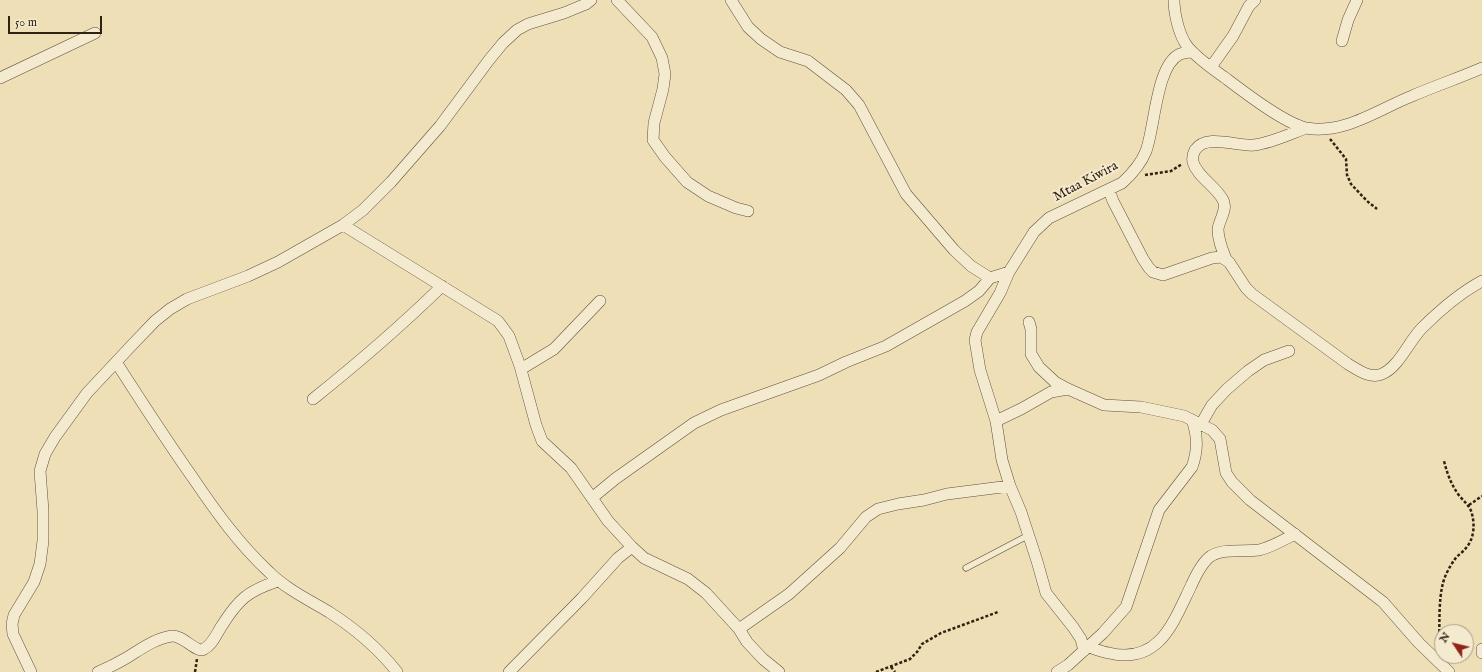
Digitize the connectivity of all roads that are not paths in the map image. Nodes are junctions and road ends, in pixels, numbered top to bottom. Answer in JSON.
{"nodes":[{"id":1,"x":591,"y":0,"type":"edge"},
{"id":2,"x":617,"y":0,"type":"edge"},
{"id":3,"x":731,"y":0,"type":"edge"},
{"id":4,"x":1174,"y":0,"type":"edge"},
{"id":5,"x":1255,"y":0,"type":"edge"},
{"id":6,"x":1357,"y":0,"type":"edge"},
{"id":7,"x":95,"y":33,"type":"dead end"},
{"id":8,"x":1342,"y":41,"type":"dead end"},
{"id":9,"x":1192,"y":52,"type":"junction"},
{"id":10,"x":1211,"y":67,"type":"junction"},
{"id":11,"x":1482,"y":68,"type":"edge"},
{"id":12,"x":0,"y":78,"type":"edge"},
{"id":13,"x":1306,"y":128,"type":"junction"},
{"id":14,"x":1109,"y":190,"type":"junction"},
{"id":15,"x":748,"y":211,"type":"dead end"},
{"id":16,"x":343,"y":225,"type":"junction"},
{"id":17,"x":1226,"y":259,"type":"junction"},
{"id":18,"x":1009,"y":272,"type":"junction"},
{"id":19,"x":990,"y":278,"type":"junction"},
{"id":20,"x":1482,"y":281,"type":"edge"},
{"id":21,"x":442,"y":286,"type":"junction"},
{"id":22,"x":600,"y":301,"type":"dead end"},
{"id":23,"x":1029,"y":322,"type":"dead end"},
{"id":24,"x":1289,"y":351,"type":"dead end"},
{"id":25,"x":116,"y":362,"type":"junction"},
{"id":26,"x":521,"y":369,"type":"junction"},
{"id":27,"x":1068,"y":389,"type":"junction"},
{"id":28,"x":313,"y":399,"type":"dead end"},
{"id":29,"x":996,"y":421,"type":"junction"},
{"id":30,"x":1197,"y":422,"type":"junction"},
{"id":31,"x":1010,"y":486,"type":"junction"},
{"id":32,"x":592,"y":498,"type":"junction"},
{"id":33,"x":1295,"y":534,"type":"junction"},
{"id":34,"x":1029,"y":535,"type":"junction"},
{"id":35,"x":632,"y":547,"type":"junction"},
{"id":36,"x":966,"y":568,"type":"dead end"},
{"id":37,"x":278,"y":581,"type":"junction"},
{"id":38,"x":739,"y":629,"type":"junction"},
{"id":39,"x":1086,"y":649,"type":"junction"},
{"id":40,"x":1482,"y":649,"type":"edge"},
{"id":41,"x":1482,"y":653,"type":"edge"},
{"id":42,"x":31,"y":672,"type":"edge"},
{"id":43,"x":98,"y":672,"type":"edge"},
{"id":44,"x":397,"y":672,"type":"edge"},
{"id":45,"x":509,"y":672,"type":"edge"},
{"id":46,"x":780,"y":672,"type":"edge"},
{"id":47,"x":1057,"y":672,"type":"edge"},
{"id":48,"x":1449,"y":672,"type":"edge"}],
"edges":[{"from":1,"to":16,"type":"street"},
{"from":2,"to":15,"type":"street"},
{"from":3,"to":19,"type":"street"},
{"from":4,"to":9,"type":"street"},
{"from":5,"to":10,"type":"street"},
{"from":6,"to":8,"type":"street"},
{"from":7,"to":12,"type":"street"},
{"from":9,"to":10,"type":"street"},
{"from":9,"to":14,"type":"street","name":"Mtaa Kiwira"},
{"from":10,"to":13,"type":"street"},
{"from":11,"to":13,"type":"street"},
{"from":13,"to":17,"type":"street"},
{"from":14,"to":17,"type":"street"},
{"from":14,"to":18,"type":"street","name":"Mtaa Kiwira"},
{"from":16,"to":21,"type":"street"},
{"from":16,"to":25,"type":"street"},
{"from":17,"to":20,"type":"street"},
{"from":18,"to":19,"type":"street"},
{"from":18,"to":29,"type":"street","name":"Mtaa Kiwira"},
{"from":19,"to":32,"type":"street"},
{"from":21,"to":26,"type":"street"},
{"from":21,"to":28,"type":"street"},
{"from":22,"to":26,"type":"street"},
{"from":23,"to":27,"type":"street"},
{"from":24,"to":30,"type":"street"},
{"from":25,"to":37,"type":"street"},
{"from":25,"to":42,"type":"street"},
{"from":26,"to":32,"type":"street"},
{"from":27,"to":29,"type":"street"},
{"from":27,"to":30,"type":"street"},
{"from":29,"to":31,"type":"street","name":"Mtaa Kiwira"},
{"from":30,"to":33,"type":"street"},
{"from":30,"to":39,"type":"street"},
{"from":31,"to":34,"type":"street","name":"Mtaa Kiwira"},
{"from":31,"to":38,"type":"street"},
{"from":32,"to":35,"type":"street"},
{"from":33,"to":39,"type":"street"},
{"from":33,"to":48,"type":"street"},
{"from":34,"to":36,"type":"lane"},
{"from":34,"to":39,"type":"street","name":"Mtaa Kiwira"},
{"from":35,"to":38,"type":"street"},
{"from":35,"to":45,"type":"street"},
{"from":37,"to":43,"type":"street"},
{"from":37,"to":44,"type":"street"},
{"from":38,"to":46,"type":"street"},
{"from":39,"to":47,"type":"street"},
{"from":40,"to":41,"type":"street"}]}
